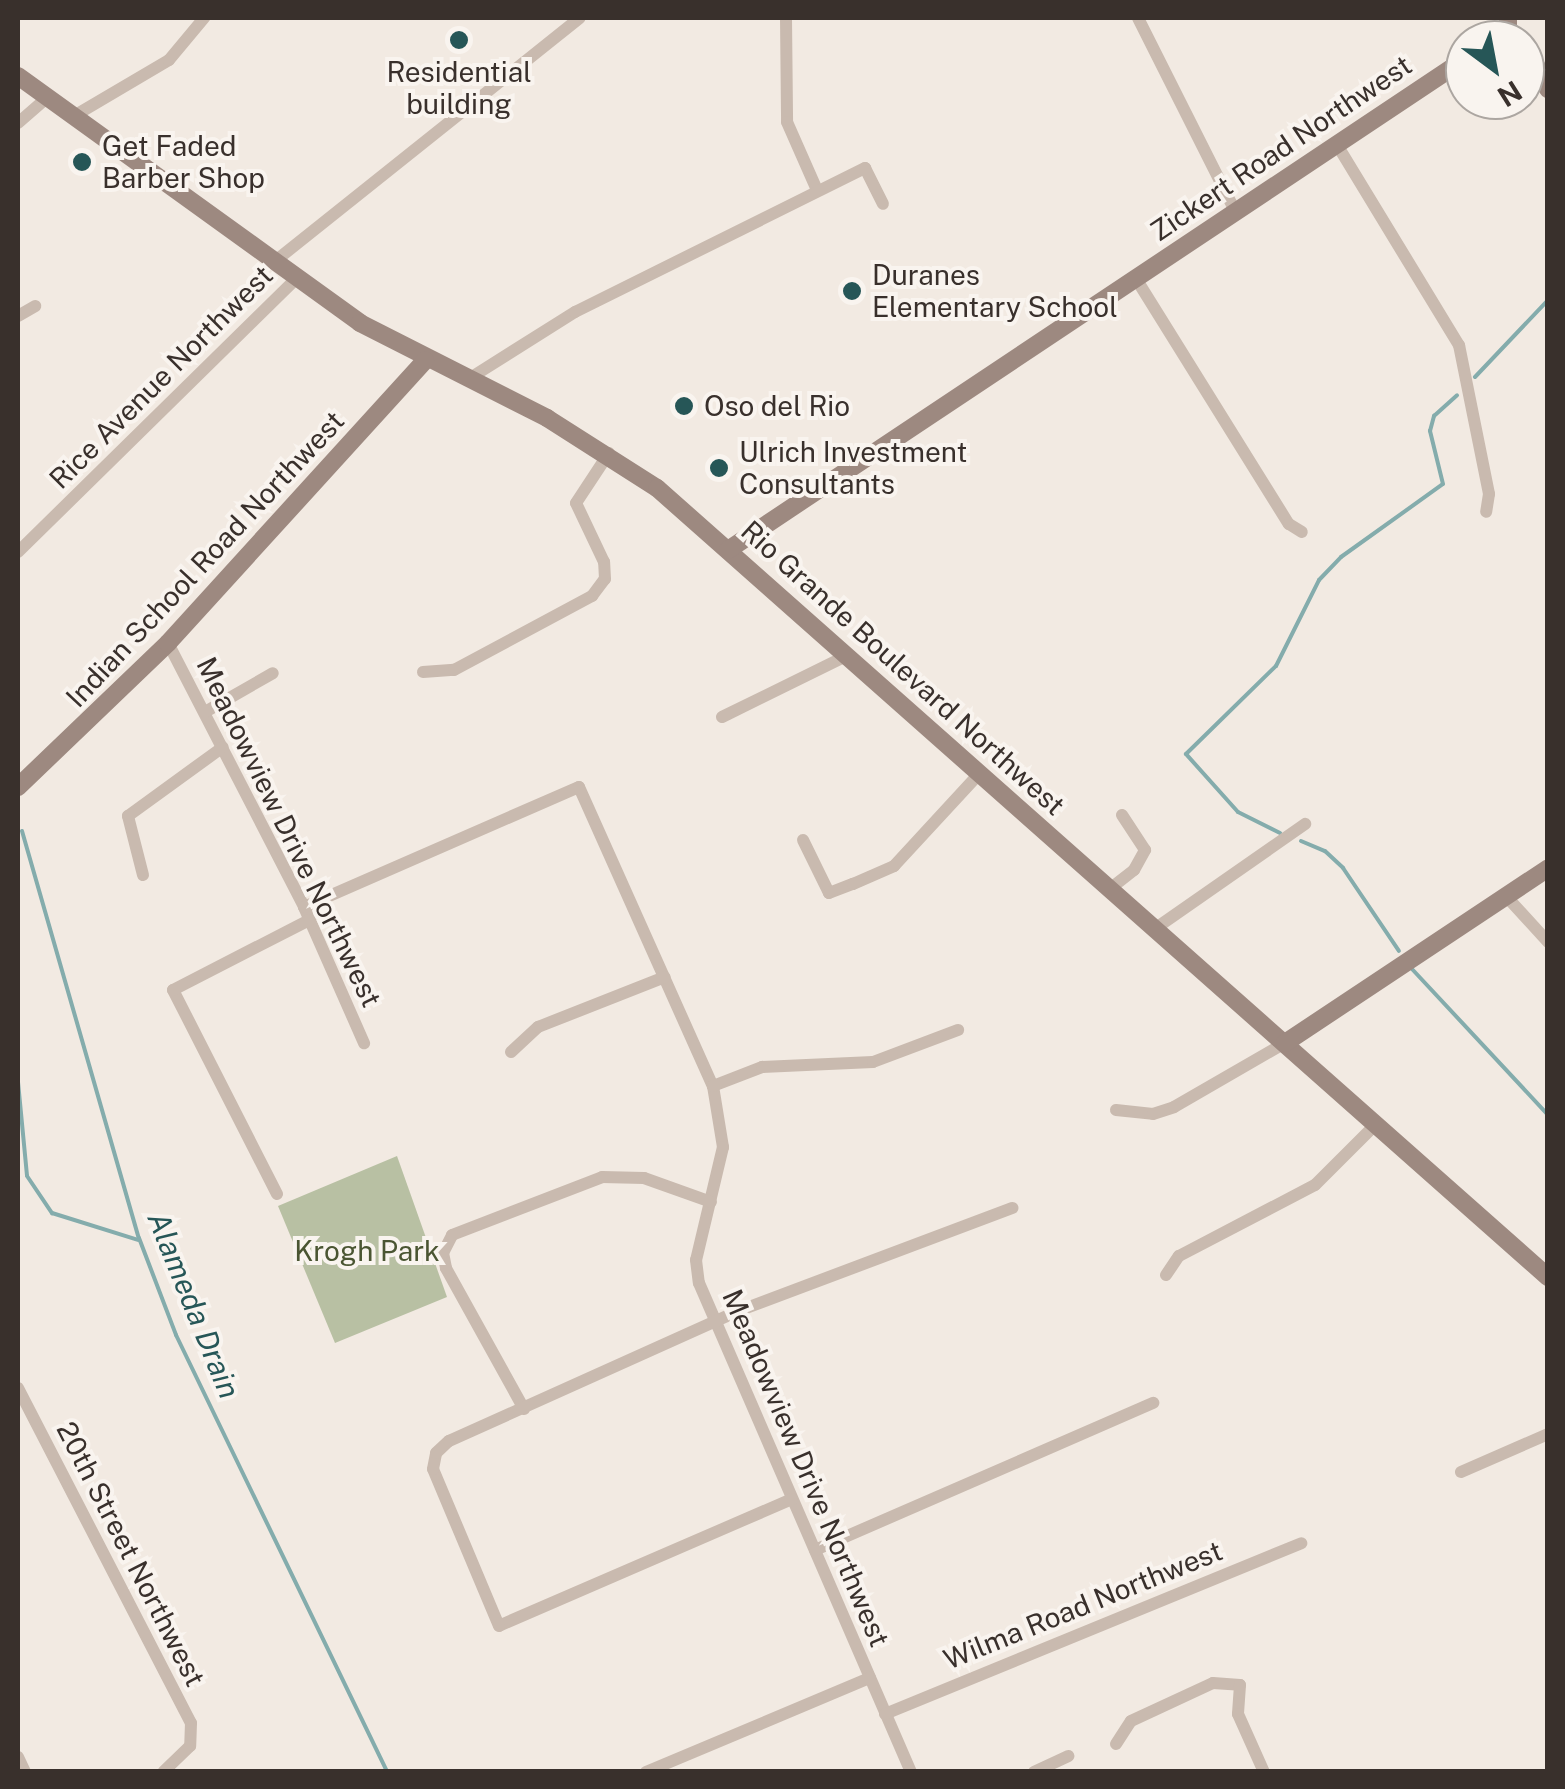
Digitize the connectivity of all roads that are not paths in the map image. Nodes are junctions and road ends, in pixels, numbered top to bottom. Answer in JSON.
{"nodes":[{"id":1,"x":204,"y":18,"type":"edge"},
{"id":2,"x":580,"y":18,"type":"edge"},
{"id":3,"x":786,"y":18,"type":"edge"},
{"id":4,"x":1138,"y":18,"type":"edge"},
{"id":5,"x":1445,"y":72,"type":"edge"},
{"id":6,"x":18,"y":76,"type":"edge"},
{"id":7,"x":47,"y":98,"type":"junction"},
{"id":8,"x":74,"y":116,"type":"junction"},
{"id":9,"x":18,"y":123,"type":"edge"},
{"id":10,"x":1336,"y":144,"type":"junction"},
{"id":11,"x":818,"y":190,"type":"junction"},
{"id":12,"x":882,"y":204,"type":"dead end"},
{"id":13,"x":1235,"y":211,"type":"junction"},
{"id":14,"x":274,"y":262,"type":"junction"},
{"id":15,"x":1136,"y":277,"type":"junction"},
{"id":16,"x":297,"y":278,"type":"junction"},
{"id":17,"x":35,"y":306,"type":"dead end"},
{"id":18,"x":18,"y":316,"type":"edge"},
{"id":19,"x":425,"y":361,"type":"junction"},
{"id":20,"x":467,"y":380,"type":"junction"},
{"id":21,"x":609,"y":453,"type":"junction"},
{"id":22,"x":1486,"y":512,"type":"dead end"},
{"id":23,"x":1302,"y":532,"type":"dead end"},
{"id":24,"x":728,"y":550,"type":"junction"},
{"id":25,"x":18,"y":552,"type":"edge"},
{"id":26,"x":168,"y":643,"type":"junction"},
{"id":27,"x":846,"y":656,"type":"junction"},
{"id":28,"x":423,"y":672,"type":"dead end"},
{"id":29,"x":273,"y":673,"type":"dead end"},
{"id":30,"x":204,"y":712,"type":"junction"},
{"id":31,"x":722,"y":717,"type":"dead end"},
{"id":32,"x":223,"y":747,"type":"junction"},
{"id":33,"x":978,"y":775,"type":"junction"},
{"id":34,"x":18,"y":787,"type":"edge"},
{"id":35,"x":1122,"y":815,"type":"dead end"},
{"id":36,"x":1305,"y":824,"type":"dead end"},
{"id":37,"x":803,"y":840,"type":"dead end"},
{"id":38,"x":1548,"y":868,"type":"edge"},
{"id":39,"x":143,"y":876,"type":"dead end"},
{"id":40,"x":1111,"y":888,"type":"junction"},
{"id":41,"x":1505,"y":895,"type":"junction"},
{"id":42,"x":306,"y":914,"type":"junction"},
{"id":43,"x":1156,"y":928,"type":"junction"},
{"id":44,"x":1548,"y":942,"type":"edge"},
{"id":45,"x":665,"y":977,"type":"junction"},
{"id":46,"x":958,"y":1030,"type":"dead end"},
{"id":47,"x":1285,"y":1042,"type":"junction"},
{"id":48,"x":364,"y":1043,"type":"dead end"},
{"id":49,"x":511,"y":1052,"type":"dead end"},
{"id":50,"x":713,"y":1086,"type":"junction"},
{"id":51,"x":1116,"y":1110,"type":"dead end"},
{"id":52,"x":1376,"y":1124,"type":"junction"},
{"id":53,"x":277,"y":1194,"type":"dead end"},
{"id":54,"x":711,"y":1202,"type":"junction"},
{"id":55,"x":1012,"y":1208,"type":"dead end"},
{"id":56,"x":1166,"y":1275,"type":"dead end"},
{"id":57,"x":1548,"y":1277,"type":"edge"},
{"id":58,"x":715,"y":1322,"type":"junction"},
{"id":59,"x":18,"y":1388,"type":"edge"},
{"id":60,"x":1152,"y":1403,"type":"dead end"},
{"id":61,"x":524,"y":1409,"type":"junction"},
{"id":62,"x":1548,"y":1434,"type":"edge"},
{"id":63,"x":1461,"y":1472,"type":"dead end"},
{"id":64,"x":792,"y":1499,"type":"junction"},
{"id":65,"x":1300,"y":1543,"type":"dead end"},
{"id":66,"x":815,"y":1550,"type":"junction"},
{"id":67,"x":870,"y":1678,"type":"junction"},
{"id":68,"x":885,"y":1714,"type":"junction"},
{"id":69,"x":1116,"y":1744,"type":"dead end"},
{"id":70,"x":1068,"y":1756,"type":"dead end"},
{"id":71,"x":18,"y":1757,"type":"edge"},
{"id":72,"x":25,"y":1772,"type":"edge"},
{"id":73,"x":163,"y":1772,"type":"edge"},
{"id":74,"x":646,"y":1772,"type":"edge"},
{"id":75,"x":911,"y":1772,"type":"edge"},
{"id":76,"x":1034,"y":1772,"type":"edge"},
{"id":77,"x":1264,"y":1772,"type":"edge"}],
"edges":[{"from":1,"to":8,"type":"street"},
{"from":2,"to":14,"type":"street","name":"Rice Avenue Northwest"},
{"from":3,"to":11,"type":"street"},
{"from":4,"to":13,"type":"street"},
{"from":5,"to":10,"type":"main road","name":"Zickert Road Northwest"},
{"from":6,"to":7,"type":"main road","name":"Rio Grande Boulevard Northwest"},
{"from":7,"to":8,"type":"main road","name":"Rio Grande Boulevard Northwest"},
{"from":7,"to":9,"type":"street"},
{"from":8,"to":14,"type":"main road","name":"Rio Grande Boulevard Northwest"},
{"from":10,"to":13,"type":"main road","name":"Zickert Road Northwest"},
{"from":10,"to":22,"type":"street"},
{"from":11,"to":12,"type":"street"},
{"from":11,"to":20,"type":"street"},
{"from":13,"to":15,"type":"main road","name":"Zickert Road Northwest"},
{"from":14,"to":16,"type":"main road","name":"Rio Grande Boulevard Northwest"},
{"from":15,"to":23,"type":"street"},
{"from":15,"to":24,"type":"main road","name":"Zickert Road Northwest"},
{"from":16,"to":19,"type":"main road","name":"Rio Grande Boulevard Northwest"},
{"from":16,"to":25,"type":"street","name":"Rice Avenue Northwest"},
{"from":17,"to":18,"type":"street"},
{"from":19,"to":20,"type":"main road","name":"Rio Grande Boulevard Northwest"},
{"from":19,"to":26,"type":"main road","name":"Indian School Road Northwest"},
{"from":20,"to":21,"type":"main road","name":"Rio Grande Boulevard Northwest"},
{"from":21,"to":24,"type":"main road","name":"Rio Grande Boulevard Northwest"},
{"from":21,"to":28,"type":"street"},
{"from":24,"to":27,"type":"main road","name":"Rio Grande Boulevard Northwest"},
{"from":26,"to":30,"type":"street","name":"Meadowview Drive Northwest"},
{"from":26,"to":34,"type":"main road","name":"Indian School Road Northwest"},
{"from":27,"to":31,"type":"street"},
{"from":27,"to":33,"type":"main road","name":"Rio Grande Boulevard Northwest"},
{"from":29,"to":30,"type":"street"},
{"from":30,"to":32,"type":"street","name":"Meadowview Drive Northwest"},
{"from":32,"to":39,"type":"street"},
{"from":32,"to":42,"type":"street","name":"Meadowview Drive Northwest"},
{"from":33,"to":37,"type":"street"},
{"from":33,"to":40,"type":"main road","name":"Rio Grande Boulevard Northwest"},
{"from":35,"to":40,"type":"street"},
{"from":36,"to":43,"type":"street"},
{"from":38,"to":41,"type":"main road"},
{"from":40,"to":43,"type":"main road","name":"Rio Grande Boulevard Northwest"},
{"from":41,"to":44,"type":"street"},
{"from":41,"to":47,"type":"main road"},
{"from":42,"to":45,"type":"street","name":"Meadowview Drive Northwest"},
{"from":42,"to":48,"type":"street","name":"Meadowview Drive Northwest"},
{"from":42,"to":53,"type":"street"},
{"from":43,"to":47,"type":"main road","name":"Rio Grande Boulevard Northwest"},
{"from":45,"to":49,"type":"street"},
{"from":45,"to":50,"type":"street","name":"Meadowview Drive Northwest"},
{"from":46,"to":50,"type":"street"},
{"from":47,"to":51,"type":"street"},
{"from":47,"to":52,"type":"main road","name":"Rio Grande Boulevard Northwest"},
{"from":50,"to":54,"type":"street","name":"Meadowview Drive Northwest"},
{"from":52,"to":56,"type":"street"},
{"from":52,"to":57,"type":"main road","name":"Rio Grande Boulevard Northwest"},
{"from":54,"to":58,"type":"street","name":"Meadowview Drive Northwest"},
{"from":54,"to":61,"type":"street"},
{"from":55,"to":58,"type":"street"},
{"from":58,"to":61,"type":"street"},
{"from":58,"to":64,"type":"street","name":"Meadowview Drive Northwest"},
{"from":59,"to":73,"type":"street","name":"20th Street Northwest"},
{"from":60,"to":66,"type":"street"},
{"from":61,"to":64,"type":"street"},
{"from":62,"to":63,"type":"street"},
{"from":64,"to":66,"type":"street","name":"Meadowview Drive Northwest"},
{"from":65,"to":68,"type":"street","name":"Wilma Road Northwest"},
{"from":66,"to":67,"type":"street","name":"Meadowview Drive Northwest"},
{"from":67,"to":68,"type":"street","name":"Meadowview Drive Northwest"},
{"from":67,"to":74,"type":"street"},
{"from":68,"to":75,"type":"street","name":"Meadowview Drive Northwest"},
{"from":69,"to":77,"type":"street"},
{"from":70,"to":76,"type":"street"},
{"from":71,"to":72,"type":"street"}]}
